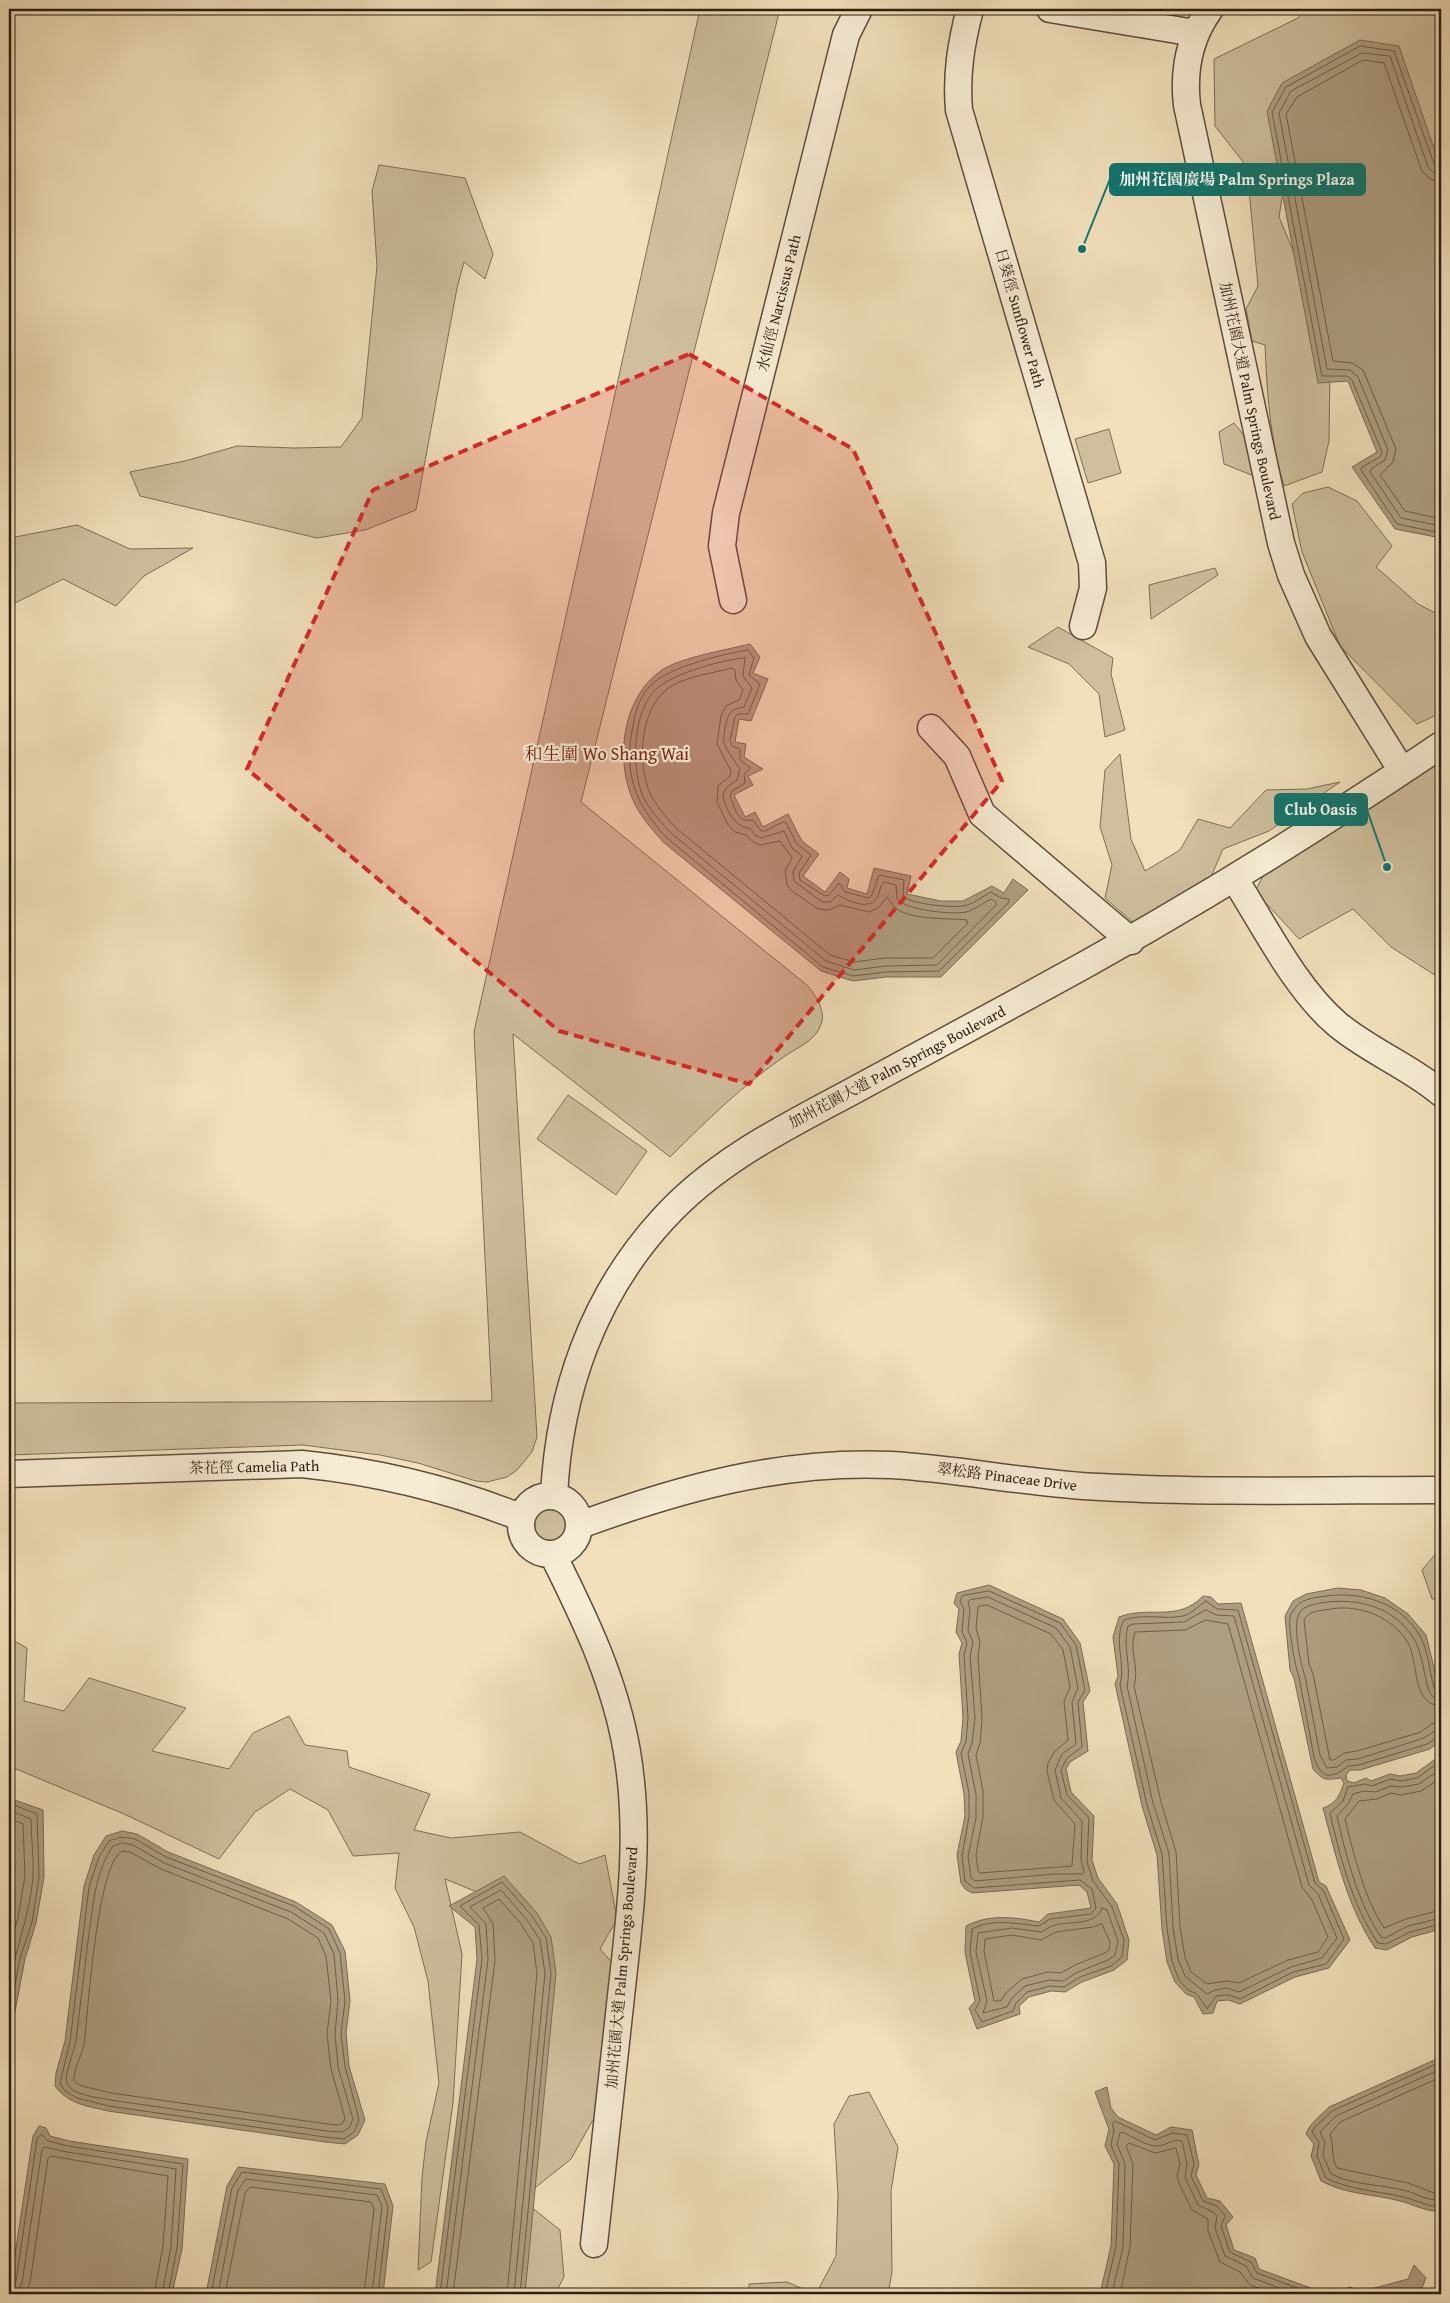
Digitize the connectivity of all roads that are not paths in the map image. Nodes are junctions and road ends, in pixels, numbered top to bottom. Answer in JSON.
{"nodes":[{"id":1,"x":859,"y":9,"type":"edge"},
{"id":2,"x":970,"y":9,"type":"edge"},
{"id":3,"x":1050,"y":9,"type":"edge"},
{"id":4,"x":1210,"y":9,"type":"edge"},
{"id":5,"x":1195,"y":34,"type":"junction"},
{"id":6,"x":733,"y":600,"type":"dead end"},
{"id":7,"x":1083,"y":626,"type":"dead end"},
{"id":8,"x":931,"y":728,"type":"dead end"},
{"id":9,"x":1441,"y":745,"type":"edge"},
{"id":10,"x":1402,"y":771,"type":"junction"},
{"id":11,"x":1234,"y":878,"type":"junction"},
{"id":12,"x":1131,"y":941,"type":"junction"},
{"id":13,"x":1441,"y":1093,"type":"edge"},
{"id":14,"x":9,"y":1474,"type":"edge"},
{"id":15,"x":1441,"y":1490,"type":"edge"},
{"id":16,"x":554,"y":1496,"type":"junction"},
{"id":17,"x":522,"y":1518,"type":"junction"},
{"id":18,"x":580,"y":1525,"type":"junction"},
{"id":19,"x":554,"y":1555,"type":"junction"},
{"id":20,"x":594,"y":2244,"type":"dead end"}],
"edges":[{"from":1,"to":6,"type":"street","name":"水仙徑 Narcissus Path"},
{"from":2,"to":7,"type":"street","name":"日葵徑 Sunflower Path"},
{"from":3,"to":5,"type":"street"},
{"from":4,"to":5,"type":"street","name":"加州花園大道 Palm Springs Boulevard"},
{"from":5,"to":10,"type":"street","name":"加州花園大道 Palm Springs Boulevard"},
{"from":8,"to":12,"type":"street"},
{"from":9,"to":10,"type":"street","name":"加州花園大道 Palm Springs Boulevard"},
{"from":10,"to":11,"type":"street","name":"加州花園大道 Palm Springs Boulevard"},
{"from":11,"to":12,"type":"street","name":"加州花園大道 Palm Springs Boulevard"},
{"from":11,"to":13,"type":"street"},
{"from":12,"to":16,"type":"street","name":"加州花園大道 Palm Springs Boulevard"},
{"from":14,"to":17,"type":"street","name":"茶花徑 Camelia Path"},
{"from":15,"to":18,"type":"street","name":"翠松路 Pinaceae Drive"},
{"from":16,"to":17,"type":"street"},
{"from":16,"to":18,"type":"street"},
{"from":17,"to":19,"type":"street"},
{"from":18,"to":19,"type":"street"},
{"from":19,"to":20,"type":"street","name":"加州花園大道 Palm Springs Boulevard"}]}
